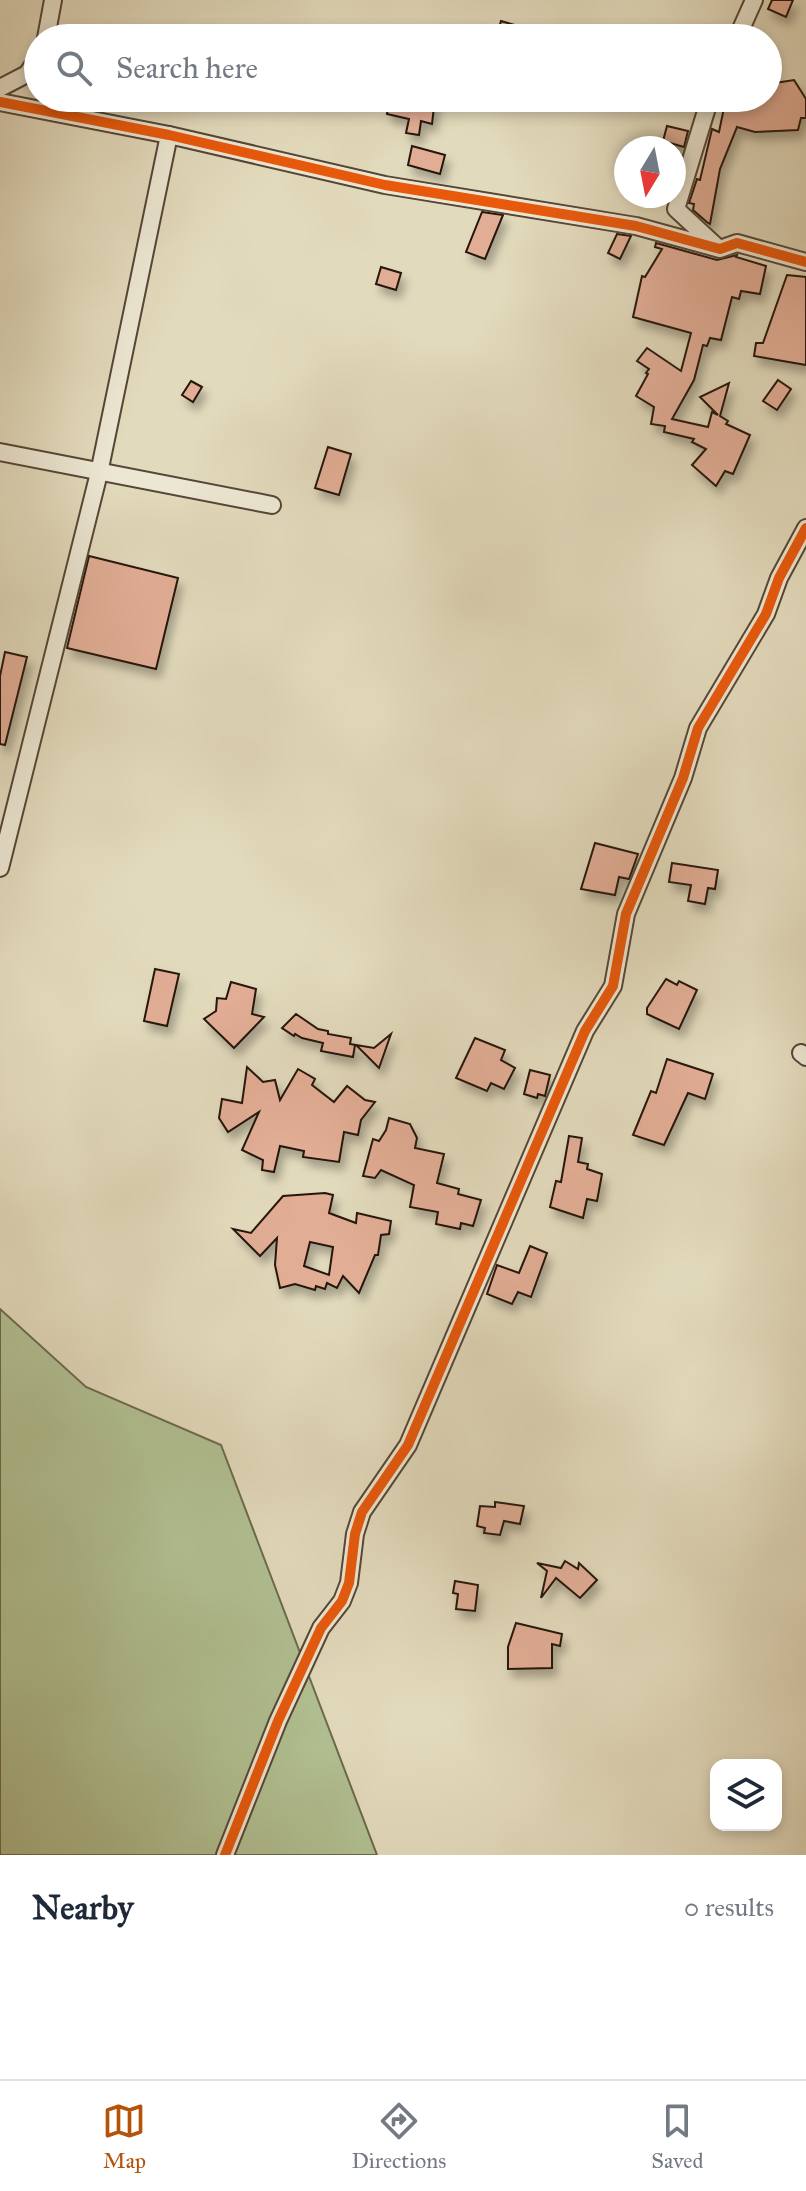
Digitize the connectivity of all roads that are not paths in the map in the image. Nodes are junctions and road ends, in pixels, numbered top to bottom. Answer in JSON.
{"nodes":[{"id":1,"x":53,"y":0,"type":"edge"},
{"id":2,"x":754,"y":0,"type":"edge"},
{"id":3,"x":49,"y":24,"type":"edge"},
{"id":4,"x":743,"y":24,"type":"edge"},
{"id":5,"x":24,"y":76,"type":"edge"},
{"id":6,"x":0,"y":88,"type":"edge"},
{"id":7,"x":0,"y":102,"type":"edge"},
{"id":8,"x":24,"y":107,"type":"edge"},
{"id":9,"x":51,"y":112,"type":"edge"},
{"id":10,"x":706,"y":112,"type":"edge"},
{"id":11,"x":169,"y":135,"type":"junction"},
{"id":12,"x":720,"y":249,"type":"junction"},
{"id":13,"x":806,"y":262,"type":"edge"},
{"id":14,"x":0,"y":452,"type":"edge"},
{"id":15,"x":99,"y":473,"type":"junction"},
{"id":16,"x":272,"y":505,"type":"dead end"},
{"id":17,"x":806,"y":528,"type":"edge"},
{"id":18,"x":0,"y":868,"type":"edge"},
{"id":19,"x":225,"y":1855,"type":"edge"}],
"edges":[{"from":1,"to":3,"type":"street"},
{"from":2,"to":4,"type":"street"},
{"from":5,"to":6,"type":"street"},
{"from":7,"to":8,"type":"street"},
{"from":9,"to":11,"type":"street"},
{"from":10,"to":12,"type":"street"},
{"from":11,"to":12,"type":"street"},
{"from":11,"to":15,"type":"street"},
{"from":12,"to":13,"type":"street"},
{"from":14,"to":15,"type":"street"},
{"from":15,"to":16,"type":"street"},
{"from":15,"to":18,"type":"street"},
{"from":17,"to":19,"type":"street"}]}
